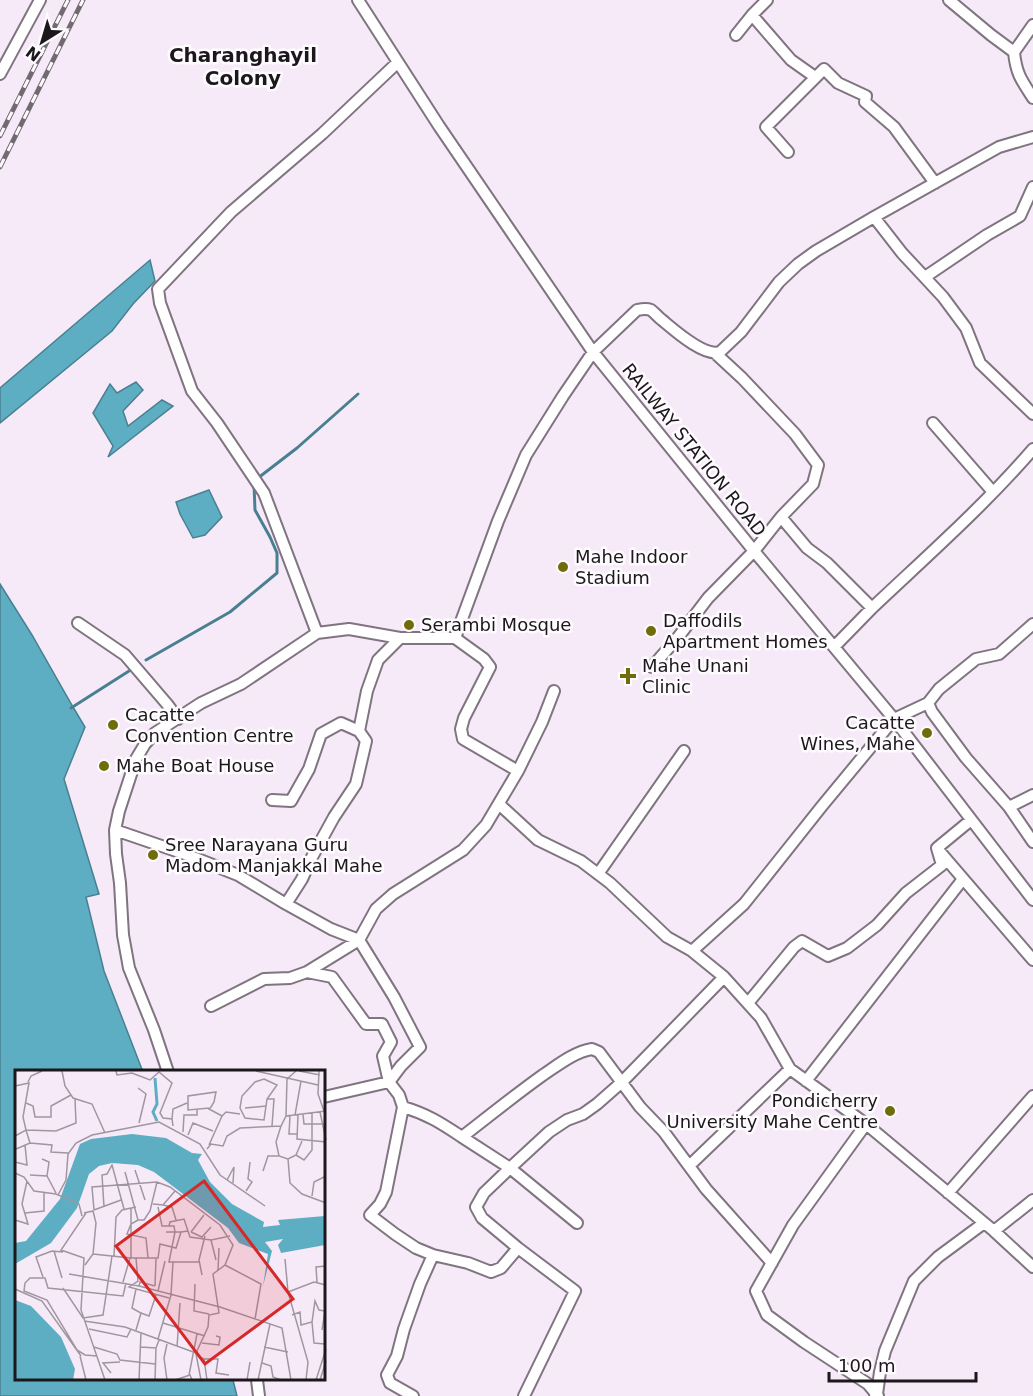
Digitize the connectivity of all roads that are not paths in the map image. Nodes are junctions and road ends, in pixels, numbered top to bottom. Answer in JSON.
{"nodes":[{"id":1,"x":40,"y":0,"type":"edge"},
{"id":2,"x":358,"y":0,"type":"edge"},
{"id":3,"x":767,"y":0,"type":"edge"},
{"id":4,"x":950,"y":0,"type":"edge"},
{"id":5,"x":752,"y":15,"type":"junction"},
{"id":6,"x":1033,"y":25,"type":"edge"},
{"id":7,"x":736,"y":35,"type":"dead end"},
{"id":8,"x":1014,"y":52,"type":"junction"},
{"id":9,"x":397,"y":63,"type":"junction"},
{"id":10,"x":0,"y":74,"type":"edge"},
{"id":11,"x":815,"y":77,"type":"junction"},
{"id":12,"x":1033,"y":98,"type":"edge"},
{"id":13,"x":1033,"y":136,"type":"edge"},
{"id":14,"x":788,"y":152,"type":"dead end"},
{"id":15,"x":935,"y":183,"type":"junction"},
{"id":16,"x":1033,"y":187,"type":"edge"},
{"id":17,"x":874,"y":217,"type":"junction"},
{"id":18,"x":925,"y":277,"type":"junction"},
{"id":19,"x":593,"y":352,"type":"junction"},
{"id":20,"x":715,"y":353,"type":"junction"},
{"id":21,"x":1033,"y":414,"type":"edge"},
{"id":22,"x":933,"y":423,"type":"dead end"},
{"id":23,"x":1033,"y":449,"type":"edge"},
{"id":24,"x":993,"y":492,"type":"junction"},
{"id":25,"x":781,"y":517,"type":"junction"},
{"id":26,"x":754,"y":551,"type":"junction"},
{"id":27,"x":872,"y":608,"type":"junction"},
{"id":28,"x":78,"y":623,"type":"dead end"},
{"id":29,"x":1033,"y":624,"type":"edge"},
{"id":30,"x":317,"y":633,"type":"junction"},
{"id":31,"x":455,"y":638,"type":"junction"},
{"id":32,"x":400,"y":639,"type":"junction"},
{"id":33,"x":834,"y":647,"type":"junction"},
{"id":34,"x":652,"y":667,"type":"dead end"},
{"id":35,"x":554,"y":692,"type":"dead end"},
{"id":36,"x":928,"y":703,"type":"junction"},
{"id":37,"x":178,"y":719,"type":"junction"},
{"id":38,"x":894,"y":719,"type":"junction"},
{"id":39,"x":359,"y":731,"type":"junction"},
{"id":40,"x":684,"y":751,"type":"dead end"},
{"id":41,"x":518,"y":771,"type":"junction"},
{"id":42,"x":1033,"y":795,"type":"edge"},
{"id":43,"x":272,"y":800,"type":"dead end"},
{"id":44,"x":500,"y":805,"type":"junction"},
{"id":45,"x":1009,"y":807,"type":"junction"},
{"id":46,"x":971,"y":820,"type":"junction"},
{"id":47,"x":116,"y":830,"type":"junction"},
{"id":48,"x":1033,"y":842,"type":"edge"},
{"id":49,"x":937,"y":848,"type":"junction"},
{"id":50,"x":598,"y":874,"type":"junction"},
{"id":51,"x":963,"y":879,"type":"junction"},
{"id":52,"x":1033,"y":900,"type":"edge"},
{"id":53,"x":286,"y":904,"type":"junction"},
{"id":54,"x":359,"y":940,"type":"junction"},
{"id":55,"x":692,"y":951,"type":"junction"},
{"id":56,"x":1033,"y":960,"type":"edge"},
{"id":57,"x":307,"y":972,"type":"junction"},
{"id":58,"x":724,"y":977,"type":"junction"},
{"id":59,"x":748,"y":1003,"type":"junction"},
{"id":60,"x":211,"y":1006,"type":"dead end"},
{"id":61,"x":790,"y":1069,"type":"junction"},
{"id":62,"x":167,"y":1070,"type":"edge"},
{"id":63,"x":806,"y":1081,"type":"junction"},
{"id":64,"x":389,"y":1082,"type":"junction"},
{"id":65,"x":622,"y":1082,"type":"junction"},
{"id":66,"x":1033,"y":1096,"type":"edge"},
{"id":67,"x":326,"y":1097,"type":"edge"},
{"id":68,"x":403,"y":1107,"type":"junction"},
{"id":69,"x":866,"y":1124,"type":"junction"},
{"id":70,"x":462,"y":1137,"type":"junction"},
{"id":71,"x":689,"y":1166,"type":"junction"},
{"id":72,"x":510,"y":1168,"type":"junction"},
{"id":73,"x":948,"y":1193,"type":"junction"},
{"id":74,"x":1033,"y":1200,"type":"edge"},
{"id":75,"x":577,"y":1223,"type":"dead end"},
{"id":76,"x":984,"y":1223,"type":"junction"},
{"id":77,"x":994,"y":1232,"type":"junction"},
{"id":78,"x":518,"y":1248,"type":"junction"},
{"id":79,"x":432,"y":1255,"type":"junction"},
{"id":80,"x":772,"y":1263,"type":"junction"},
{"id":81,"x":1033,"y":1267,"type":"edge"},
{"id":82,"x":257,"y":1381,"type":"edge"},
{"id":83,"x":877,"y":1395,"type":"edge"},
{"id":84,"x":259,"y":1396,"type":"edge"},
{"id":85,"x":413,"y":1396,"type":"edge"},
{"id":86,"x":524,"y":1396,"type":"edge"}],
"edges":[{"from":1,"to":10,"type":"street"},
{"from":2,"to":9,"type":"street","name":"RAILWAY STATION ROAD"},
{"from":3,"to":5,"type":"street"},
{"from":4,"to":8,"type":"street"},
{"from":5,"to":7,"type":"street"},
{"from":5,"to":11,"type":"street"},
{"from":6,"to":8,"type":"street"},
{"from":8,"to":12,"type":"street"},
{"from":9,"to":19,"type":"street","name":"RAILWAY STATION ROAD"},
{"from":9,"to":30,"type":"street"},
{"from":11,"to":14,"type":"street"},
{"from":11,"to":15,"type":"street"},
{"from":13,"to":15,"type":"street"},
{"from":15,"to":17,"type":"street"},
{"from":16,"to":18,"type":"street"},
{"from":17,"to":18,"type":"street"},
{"from":17,"to":20,"type":"street"},
{"from":18,"to":21,"type":"street"},
{"from":19,"to":20,"type":"street"},
{"from":19,"to":26,"type":"street","name":"RAILWAY STATION ROAD"},
{"from":19,"to":31,"type":"street"},
{"from":20,"to":25,"type":"street"},
{"from":22,"to":24,"type":"street"},
{"from":23,"to":24,"type":"street"},
{"from":24,"to":27,"type":"street"},
{"from":25,"to":26,"type":"street"},
{"from":25,"to":27,"type":"street"},
{"from":26,"to":33,"type":"street","name":"RAILWAY STATION ROAD"},
{"from":26,"to":34,"type":"street"},
{"from":27,"to":33,"type":"street"},
{"from":28,"to":37,"type":"street"},
{"from":29,"to":36,"type":"street"},
{"from":30,"to":32,"type":"street"},
{"from":30,"to":37,"type":"street"},
{"from":31,"to":32,"type":"street"},
{"from":31,"to":41,"type":"street"},
{"from":32,"to":39,"type":"street"},
{"from":33,"to":38,"type":"street","name":"RAILWAY STATION ROAD"},
{"from":35,"to":41,"type":"street"},
{"from":36,"to":38,"type":"street"},
{"from":36,"to":45,"type":"street"},
{"from":37,"to":47,"type":"street"},
{"from":38,"to":46,"type":"street","name":"RAILWAY STATION ROAD"},
{"from":38,"to":55,"type":"street"},
{"from":39,"to":43,"type":"street"},
{"from":39,"to":53,"type":"street"},
{"from":40,"to":50,"type":"street"},
{"from":41,"to":44,"type":"street"},
{"from":42,"to":45,"type":"street"},
{"from":44,"to":50,"type":"street"},
{"from":44,"to":54,"type":"street"},
{"from":45,"to":48,"type":"street"},
{"from":46,"to":49,"type":"street"},
{"from":46,"to":52,"type":"street","name":"RAILWAY STATION ROAD"},
{"from":47,"to":53,"type":"street"},
{"from":47,"to":62,"type":"street"},
{"from":49,"to":51,"type":"street"},
{"from":49,"to":59,"type":"street"},
{"from":50,"to":55,"type":"street"},
{"from":51,"to":56,"type":"street"},
{"from":51,"to":63,"type":"street"},
{"from":53,"to":54,"type":"street"},
{"from":54,"to":57,"type":"street"},
{"from":54,"to":64,"type":"street"},
{"from":55,"to":58,"type":"street"},
{"from":57,"to":60,"type":"street"},
{"from":57,"to":64,"type":"street"},
{"from":58,"to":59,"type":"street"},
{"from":58,"to":65,"type":"street"},
{"from":59,"to":61,"type":"street"},
{"from":61,"to":63,"type":"street"},
{"from":61,"to":71,"type":"street"},
{"from":63,"to":69,"type":"street"},
{"from":64,"to":67,"type":"street"},
{"from":64,"to":68,"type":"street"},
{"from":65,"to":70,"type":"street"},
{"from":65,"to":71,"type":"street"},
{"from":65,"to":72,"type":"street"},
{"from":66,"to":73,"type":"street"},
{"from":68,"to":70,"type":"street"},
{"from":68,"to":79,"type":"street"},
{"from":69,"to":73,"type":"street"},
{"from":69,"to":80,"type":"street"},
{"from":70,"to":72,"type":"street"},
{"from":71,"to":80,"type":"street"},
{"from":72,"to":75,"type":"street"},
{"from":72,"to":78,"type":"street"},
{"from":73,"to":76,"type":"street"},
{"from":74,"to":77,"type":"street"},
{"from":76,"to":77,"type":"street"},
{"from":76,"to":83,"type":"street"},
{"from":77,"to":81,"type":"street"},
{"from":78,"to":79,"type":"street"},
{"from":78,"to":86,"type":"street"},
{"from":79,"to":85,"type":"street"},
{"from":80,"to":83,"type":"street"},
{"from":82,"to":84,"type":"street"}]}
